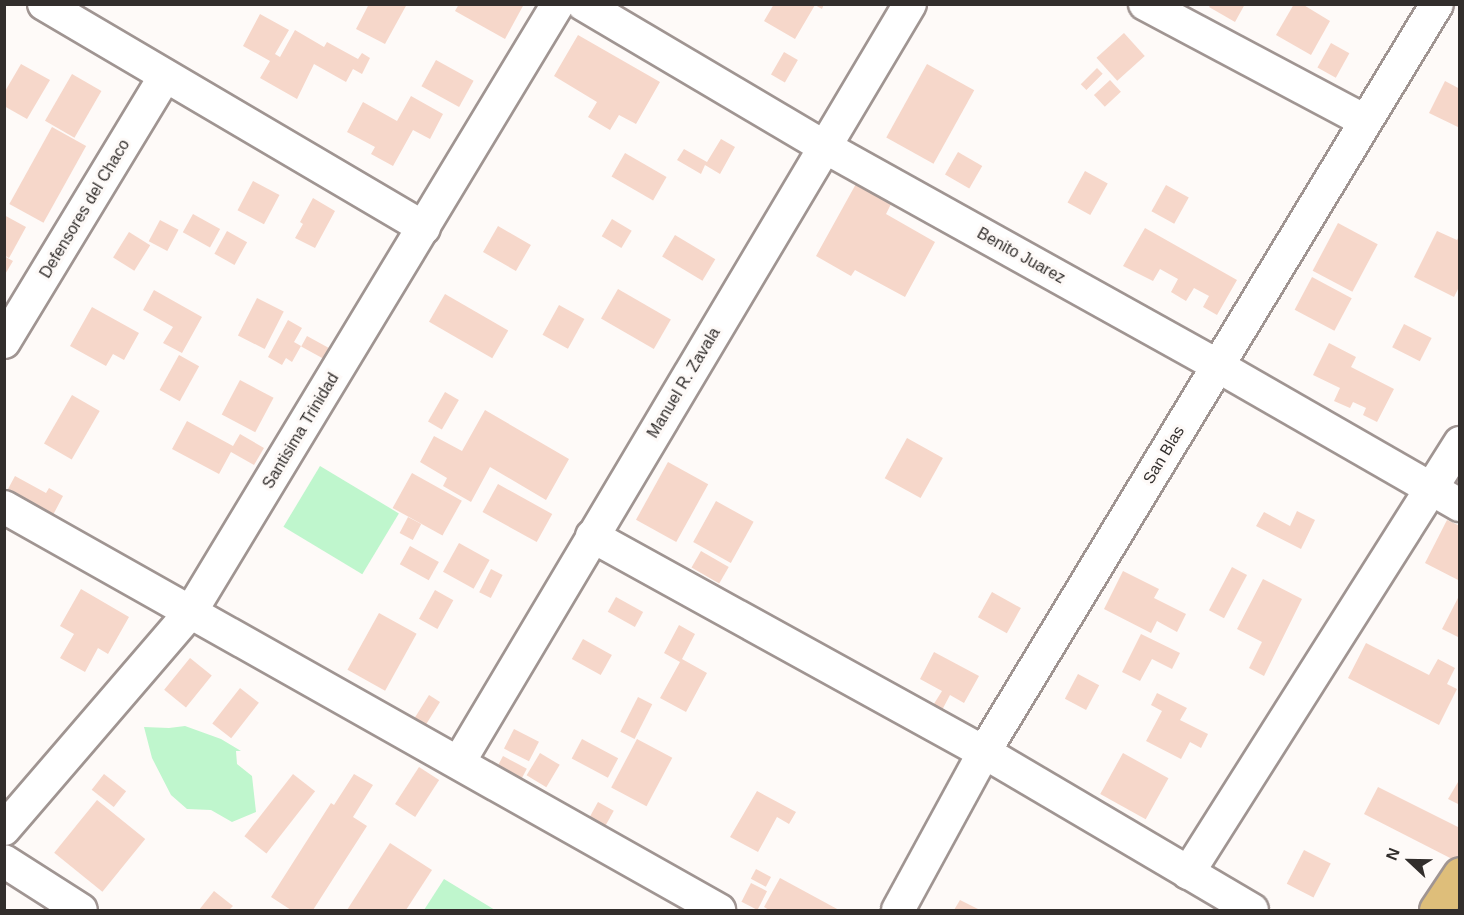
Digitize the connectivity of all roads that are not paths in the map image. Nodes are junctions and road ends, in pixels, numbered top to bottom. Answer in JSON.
{"nodes":[{"id":1,"x":44,"y":4,"type":"edge"},
{"id":2,"x":558,"y":4,"type":"edge"},
{"id":3,"x":583,"y":4,"type":"edge"},
{"id":4,"x":910,"y":4,"type":"edge"},
{"id":5,"x":1145,"y":4,"type":"edge"},
{"id":6,"x":1437,"y":4,"type":"edge"},
{"id":7,"x":165,"y":76,"type":"junction"},
{"id":8,"x":1365,"y":121,"type":"junction"},
{"id":9,"x":825,"y":147,"type":"junction"},
{"id":10,"x":424,"y":228,"type":"junction"},
{"id":11,"x":4,"y":342,"type":"edge"},
{"id":12,"x":1218,"y":366,"type":"junction"},
{"id":13,"x":1460,"y":443,"type":"edge"},
{"id":14,"x":1432,"y":489,"type":"junction"},
{"id":15,"x":1460,"y":506,"type":"edge"},
{"id":16,"x":4,"y":507,"type":"edge"},
{"id":17,"x":592,"y":536,"type":"junction"},
{"id":18,"x":190,"y":613,"type":"junction"},
{"id":19,"x":984,"y":752,"type":"junction"},
{"id":20,"x":459,"y":762,"type":"junction"},
{"id":21,"x":4,"y":829,"type":"edge"},
{"id":22,"x":4,"y":861,"type":"edge"},
{"id":23,"x":1188,"y":873,"type":"junction"},
{"id":24,"x":81,"y":910,"type":"edge"},
{"id":25,"x":719,"y":910,"type":"edge"},
{"id":26,"x":898,"y":910,"type":"edge"},
{"id":27,"x":1252,"y":910,"type":"edge"}],
"edges":[{"from":1,"to":7,"type":"street"},
{"from":2,"to":10,"type":"street","name":"Santisima Trinidad"},
{"from":3,"to":9,"type":"street","name":"Benito Juarez"},
{"from":4,"to":9,"type":"street","name":"Manuel R. Zavala"},
{"from":5,"to":8,"type":"street"},
{"from":6,"to":8,"type":"street","name":"San Blas"},
{"from":7,"to":10,"type":"street"},
{"from":7,"to":11,"type":"street","name":"Defensores del Chaco"},
{"from":8,"to":12,"type":"street","name":"San Blas"},
{"from":9,"to":12,"type":"street","name":"Benito Juarez"},
{"from":9,"to":17,"type":"street","name":"Manuel R. Zavala"},
{"from":10,"to":18,"type":"street","name":"Santisima Trinidad"},
{"from":12,"to":14,"type":"street","name":"Benito Juarez"},
{"from":12,"to":19,"type":"street","name":"San Blas"},
{"from":13,"to":14,"type":"street"},
{"from":14,"to":15,"type":"street","name":"Benito Juarez"},
{"from":14,"to":23,"type":"street"},
{"from":16,"to":18,"type":"street"},
{"from":17,"to":19,"type":"street"},
{"from":17,"to":20,"type":"street","name":"Manuel R. Zavala"},
{"from":18,"to":20,"type":"street"},
{"from":18,"to":21,"type":"street","name":"Santisima Trinidad"},
{"from":19,"to":23,"type":"street"},
{"from":19,"to":26,"type":"street","name":"San Blas"},
{"from":20,"to":25,"type":"street"},
{"from":22,"to":24,"type":"street"},
{"from":23,"to":27,"type":"street"}]}
